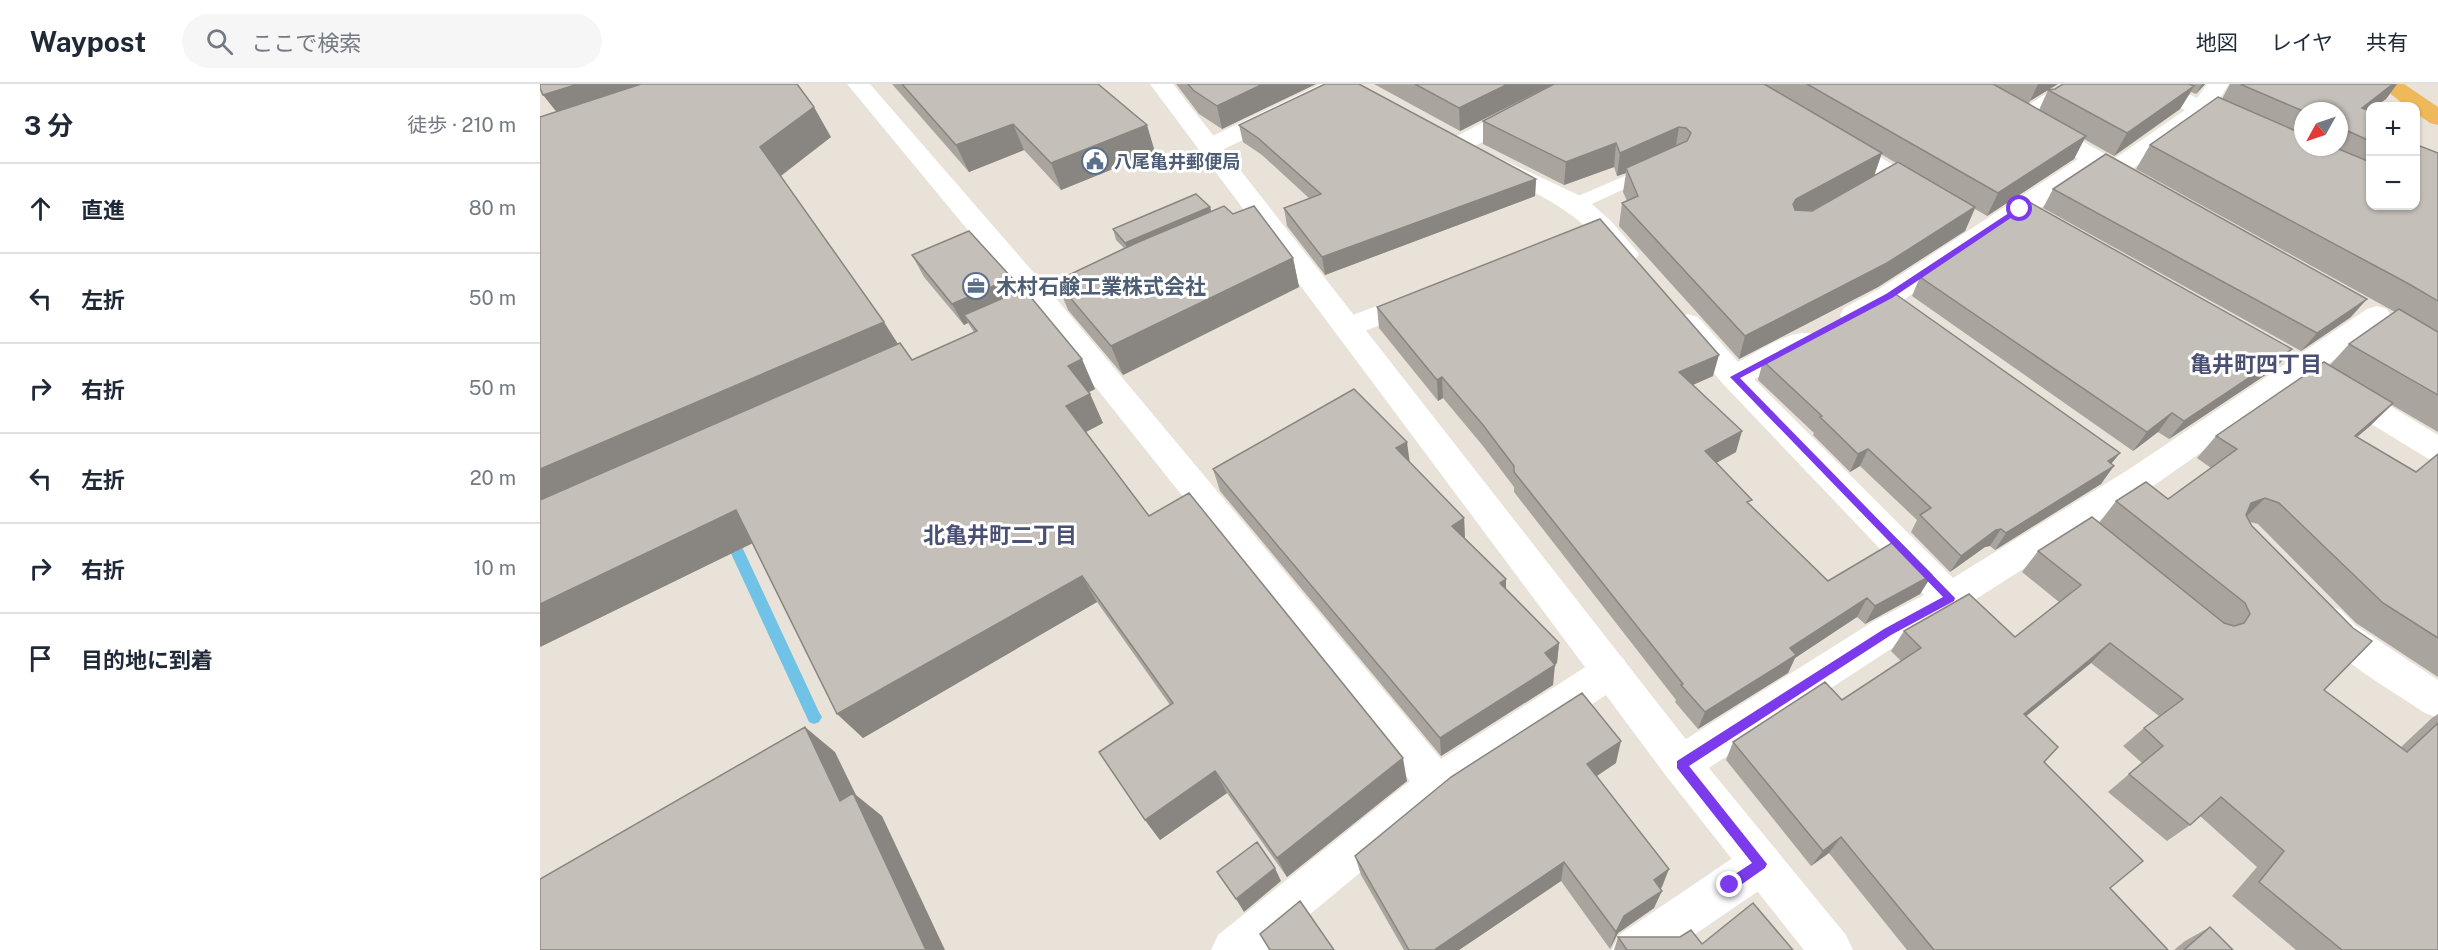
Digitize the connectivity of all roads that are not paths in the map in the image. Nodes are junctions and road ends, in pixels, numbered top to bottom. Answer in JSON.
{"nodes":[{"id":1,"x":858,"y":84,"type":"edge"},
{"id":2,"x":1161,"y":84,"type":"edge"},
{"id":3,"x":1575,"y":84,"type":"edge"},
{"id":4,"x":1973,"y":84,"type":"edge"},
{"id":5,"x":2073,"y":84,"type":"edge"},
{"id":6,"x":2148,"y":84,"type":"edge"},
{"id":7,"x":2218,"y":84,"type":"edge"},
{"id":8,"x":2389,"y":84,"type":"edge"},
{"id":9,"x":1351,"y":86,"type":"edge"},
{"id":10,"x":2037,"y":107,"type":"edge"},
{"id":11,"x":2201,"y":109,"type":"junction"},
{"id":12,"x":2438,"y":118,"type":"edge"},
{"id":13,"x":1822,"y":132,"type":"edge"},
{"id":14,"x":2264,"y":137,"type":"edge"},
{"id":15,"x":1209,"y":147,"type":"junction"},
{"id":16,"x":1666,"y":163,"type":"edge"},
{"id":17,"x":2104,"y":165,"type":"junction"},
{"id":18,"x":2155,"y":192,"type":"edge"},
{"id":19,"x":1940,"y":202,"type":"edge"},
{"id":20,"x":1576,"y":204,"type":"junction"},
{"id":21,"x":1645,"y":274,"type":"edge"},
{"id":22,"x":1441,"y":291,"type":"edge"},
{"id":23,"x":1674,"y":308,"type":"edge"},
{"id":24,"x":1347,"y":328,"type":"junction"},
{"id":25,"x":2403,"y":333,"type":"edge"},
{"id":26,"x":2273,"y":351,"type":"edge"},
{"id":27,"x":2303,"y":368,"type":"junction"},
{"id":28,"x":1734,"y":377,"type":"junction"},
{"id":29,"x":2438,"y":450,"type":"edge"},
{"id":30,"x":1950,"y":598,"type":"junction"},
{"id":31,"x":2310,"y":602,"type":"edge"},
{"id":32,"x":1611,"y":671,"type":"junction"},
{"id":33,"x":2438,"y":701,"type":"edge"},
{"id":34,"x":1681,"y":764,"type":"junction"},
{"id":35,"x":1437,"y":784,"type":"junction"},
{"id":36,"x":1761,"y":864,"type":"junction"},
{"id":37,"x":1233,"y":950,"type":"edge"},
{"id":38,"x":1634,"y":950,"type":"edge"},
{"id":39,"x":1831,"y":950,"type":"edge"}],
"edges":[{"from":1,"to":35,"type":"street"},
{"from":2,"to":15,"type":"street"},
{"from":3,"to":20,"type":"street"},
{"from":4,"to":17,"type":"street"},
{"from":5,"to":10,"type":"lane"},
{"from":6,"to":11,"type":"street"},
{"from":7,"to":11,"type":"street"},
{"from":8,"to":12,"type":"highway"},
{"from":9,"to":15,"type":"street"},
{"from":11,"to":14,"type":"street"},
{"from":11,"to":17,"type":"street"},
{"from":13,"to":19,"type":"street"},
{"from":15,"to":24,"type":"street"},
{"from":16,"to":20,"type":"lane"},
{"from":17,"to":18,"type":"street"},
{"from":17,"to":28,"type":"street"},
{"from":20,"to":21,"type":"street"},
{"from":22,"to":24,"type":"street"},
{"from":23,"to":28,"type":"street"},
{"from":24,"to":32,"type":"street"},
{"from":25,"to":27,"type":"street"},
{"from":26,"to":27,"type":"street"},
{"from":27,"to":29,"type":"street"},
{"from":27,"to":30,"type":"street"},
{"from":28,"to":30,"type":"street"},
{"from":30,"to":34,"type":"street"},
{"from":31,"to":33,"type":"street"},
{"from":32,"to":34,"type":"street"},
{"from":32,"to":35,"type":"street"},
{"from":34,"to":36,"type":"street"},
{"from":35,"to":37,"type":"street"},
{"from":36,"to":38,"type":"street"},
{"from":36,"to":39,"type":"street"}]}
